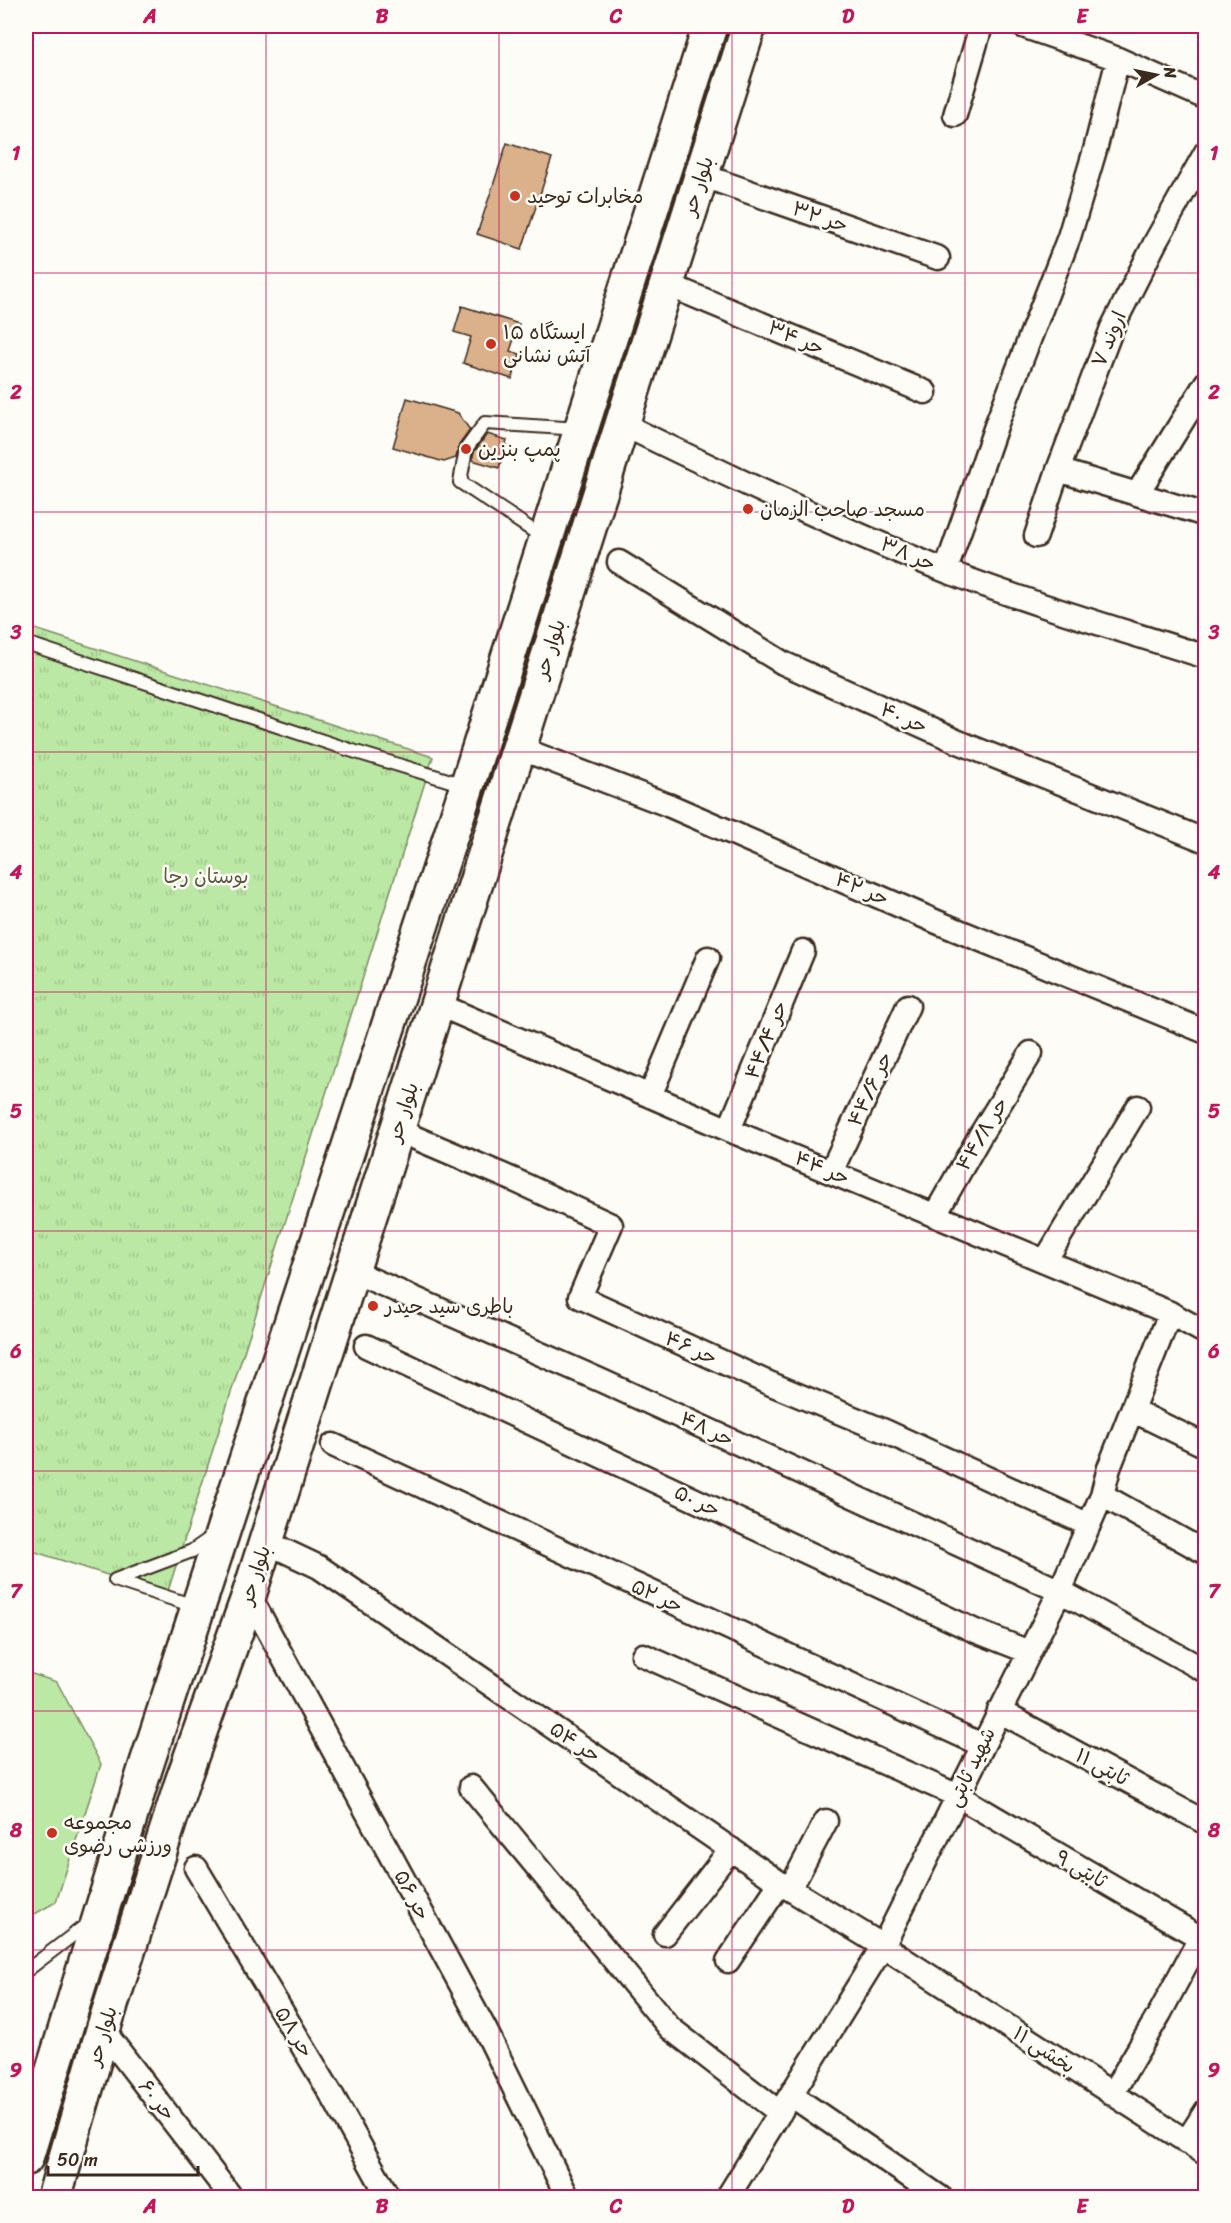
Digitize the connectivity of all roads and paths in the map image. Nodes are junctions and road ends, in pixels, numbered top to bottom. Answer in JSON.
{"nodes":[{"id":1,"x":710,"y":26,"type":"edge"},
{"id":2,"x":749,"y":26,"type":"edge"},
{"id":3,"x":981,"y":26,"type":"edge"},
{"id":4,"x":1023,"y":26,"type":"edge"},
{"id":5,"x":1118,"y":59,"type":"junction"},
{"id":6,"x":1206,"y":98,"type":"edge"},
{"id":7,"x":955,"y":115,"type":"dead end"},
{"id":8,"x":1206,"y":152,"type":"edge"},
{"id":9,"x":701,"y":176,"type":"junction"},
{"id":10,"x":938,"y":258,"type":"dead end"},
{"id":11,"x":666,"y":284,"type":"junction"},
{"id":12,"x":1206,"y":382,"type":"edge"},
{"id":13,"x":925,"y":392,"type":"dead end"},
{"id":14,"x":622,"y":424,"type":"junction"},
{"id":15,"x":581,"y":429,"type":"junction"},
{"id":16,"x":1058,"y":470,"type":"junction"},
{"id":17,"x":1137,"y":494,"type":"junction"},
{"id":18,"x":1206,"y":515,"type":"edge"},
{"id":19,"x":1036,"y":536,"type":"dead end"},
{"id":20,"x":546,"y":539,"type":"junction"},
{"id":21,"x":619,"y":562,"type":"dead end"},
{"id":22,"x":946,"y":570,"type":"junction"},
{"id":23,"x":26,"y":643,"type":"edge"},
{"id":24,"x":1206,"y":657,"type":"edge"},
{"id":25,"x":519,"y":748,"type":"junction"},
{"id":26,"x":467,"y":786,"type":"junction"},
{"id":27,"x":1206,"y":840,"type":"edge"},
{"id":28,"x":803,"y":951,"type":"dead end"},
{"id":29,"x":708,"y":958,"type":"dead end"},
{"id":30,"x":437,"y":1004,"type":"junction"},
{"id":31,"x":908,"y":1006,"type":"dead end"},
{"id":32,"x":1206,"y":1032,"type":"edge"},
{"id":33,"x":1031,"y":1053,"type":"dead end"},
{"id":34,"x":650,"y":1095,"type":"junction"},
{"id":35,"x":1138,"y":1107,"type":"dead end"},
{"id":36,"x":397,"y":1130,"type":"junction"},
{"id":37,"x":729,"y":1130,"type":"junction"},
{"id":38,"x":831,"y":1172,"type":"junction"},
{"id":39,"x":935,"y":1215,"type":"junction"},
{"id":40,"x":1045,"y":1261,"type":"junction"},
{"id":41,"x":352,"y":1271,"type":"junction"},
{"id":42,"x":1170,"y":1313,"type":"junction"},
{"id":43,"x":1206,"y":1333,"type":"edge"},
{"id":44,"x":366,"y":1346,"type":"dead end"},
{"id":45,"x":1132,"y":1410,"type":"junction"},
{"id":46,"x":333,"y":1445,"type":"dead end"},
{"id":47,"x":1206,"y":1446,"type":"edge"},
{"id":48,"x":1102,"y":1495,"type":"junction"},
{"id":49,"x":1089,"y":1525,"type":"junction"},
{"id":50,"x":223,"y":1529,"type":"junction"},
{"id":51,"x":266,"y":1542,"type":"junction"},
{"id":52,"x":1206,"y":1553,"type":"edge"},
{"id":53,"x":1060,"y":1591,"type":"junction"},
{"id":54,"x":249,"y":1595,"type":"junction"},
{"id":55,"x":198,"y":1607,"type":"junction"},
{"id":56,"x":1029,"y":1652,"type":"junction"},
{"id":57,"x":643,"y":1655,"type":"dead end"},
{"id":58,"x":1206,"y":1671,"type":"edge"},
{"id":59,"x":999,"y":1711,"type":"junction"},
{"id":60,"x":982,"y":1745,"type":"junction"},
{"id":61,"x":145,"y":1769,"type":"junction"},
{"id":62,"x":182,"y":1782,"type":"junction"},
{"id":63,"x":471,"y":1787,"type":"dead end"},
{"id":64,"x":957,"y":1796,"type":"junction"},
{"id":65,"x":826,"y":1821,"type":"dead end"},
{"id":66,"x":1206,"y":1822,"type":"edge"},
{"id":67,"x":731,"y":1850,"type":"junction"},
{"id":68,"x":196,"y":1868,"type":"dead end"},
{"id":69,"x":785,"y":1886,"type":"junction"},
{"id":70,"x":100,"y":1914,"type":"junction"},
{"id":71,"x":665,"y":1934,"type":"dead end"},
{"id":72,"x":1203,"y":1940,"type":"edge"},
{"id":73,"x":883,"y":1946,"type":"junction"},
{"id":74,"x":728,"y":1961,"type":"dead end"},
{"id":75,"x":26,"y":1971,"type":"edge"},
{"id":76,"x":103,"y":2030,"type":"junction"},
{"id":77,"x":1112,"y":2094,"type":"junction"},
{"id":78,"x":785,"y":2104,"type":"junction"},
{"id":79,"x":1206,"y":2111,"type":"edge"},
{"id":80,"x":1186,"y":2142,"type":"junction"},
{"id":81,"x":1206,"y":2154,"type":"edge"},
{"id":82,"x":26,"y":2157,"type":"edge"},
{"id":83,"x":54,"y":2198,"type":"edge"},
{"id":84,"x":232,"y":2198,"type":"edge"},
{"id":85,"x":390,"y":2198,"type":"edge"},
{"id":86,"x":568,"y":2198,"type":"edge"},
{"id":87,"x":726,"y":2198,"type":"edge"},
{"id":88,"x":941,"y":2198,"type":"edge"}],
"edges":[{"from":1,"to":15,"type":"main road","name":"بلوار حر"},
{"from":2,"to":9,"type":"main road","name":"بلوار حر"},
{"from":3,"to":7,"type":"street"},
{"from":4,"to":5,"type":"street"},
{"from":5,"to":6,"type":"street"},
{"from":5,"to":22,"type":"street"},
{"from":8,"to":16,"type":"street","name":"اروند ۷"},
{"from":9,"to":10,"type":"street","name":"حر ۳۲"},
{"from":9,"to":11,"type":"main road","name":"بلوار حر"},
{"from":11,"to":13,"type":"street","name":"حر ۳۴"},
{"from":11,"to":14,"type":"main road","name":"بلوار حر"},
{"from":12,"to":17,"type":"street"},
{"from":14,"to":22,"type":"street","name":"حر ۳۸"},
{"from":14,"to":25,"type":"main road","name":"بلوار حر"},
{"from":15,"to":20,"type":"main road","name":"بلوار حر"},
{"from":15,"to":20,"type":"lane"},
{"from":16,"to":17,"type":"street"},
{"from":16,"to":19,"type":"street","name":"اروند ۷"},
{"from":17,"to":18,"type":"street"},
{"from":20,"to":26,"type":"main road","name":"بلوار حر"},
{"from":21,"to":27,"type":"street","name":"حر ۴۰"},
{"from":22,"to":24,"type":"street","name":"حر ۳۸"},
{"from":23,"to":26,"type":"lane"},
{"from":25,"to":30,"type":"main road","name":"بلوار حر"},
{"from":25,"to":32,"type":"street","name":"حر ۴۲"},
{"from":26,"to":50,"type":"main road","name":"بلوار حر"},
{"from":28,"to":37,"type":"street","name":"حر ۴۴/۴"},
{"from":29,"to":34,"type":"street"},
{"from":30,"to":34,"type":"street","name":"حر ۴۴"},
{"from":30,"to":36,"type":"main road","name":"بلوار حر"},
{"from":31,"to":38,"type":"street","name":"حر ۴۴/۶"},
{"from":33,"to":39,"type":"street","name":"حر ۴۴/۸"},
{"from":34,"to":37,"type":"street","name":"حر ۴۴"},
{"from":35,"to":40,"type":"street"},
{"from":36,"to":41,"type":"main road","name":"بلوار حر"},
{"from":36,"to":49,"type":"street","name":"حر ۴۶"},
{"from":37,"to":38,"type":"street","name":"حر ۴۴"},
{"from":38,"to":39,"type":"street","name":"حر ۴۴"},
{"from":39,"to":40,"type":"street","name":"حر ۴۴"},
{"from":40,"to":42,"type":"street","name":"حر ۴۴"},
{"from":41,"to":51,"type":"main road","name":"بلوار حر"},
{"from":41,"to":53,"type":"street","name":"حر ۴۸"},
{"from":42,"to":43,"type":"street","name":"حر ۴۴"},
{"from":42,"to":45,"type":"street","name":"شهید ثابتی"},
{"from":44,"to":56,"type":"street","name":"حر ۵۰"},
{"from":45,"to":47,"type":"street"},
{"from":45,"to":48,"type":"street","name":"شهید ثابتی"},
{"from":46,"to":60,"type":"street","name":"حر ۵۲"},
{"from":48,"to":49,"type":"street","name":"شهید ثابتی"},
{"from":48,"to":52,"type":"street"},
{"from":49,"to":53,"type":"street","name":"شهید ثابتی"},
{"from":50,"to":55,"type":"main road","name":"بلوار حر"},
{"from":50,"to":55,"type":"lane"},
{"from":51,"to":54,"type":"main road","name":"بلوار حر"},
{"from":51,"to":67,"type":"street","name":"حر ۵۴"},
{"from":53,"to":56,"type":"street","name":"شهید ثابتی"},
{"from":53,"to":58,"type":"street","name":"حر ۴۸"},
{"from":54,"to":62,"type":"main road","name":"بلوار حر"},
{"from":54,"to":86,"type":"street","name":"حر ۵۶"},
{"from":55,"to":61,"type":"main road","name":"بلوار حر"},
{"from":56,"to":59,"type":"street","name":"شهید ثابتی"},
{"from":57,"to":64,"type":"street","name":"ثابتی ۹"},
{"from":59,"to":60,"type":"street","name":"شهید ثابتی"},
{"from":59,"to":66,"type":"street","name":"ثابتی ۱۱"},
{"from":60,"to":64,"type":"street","name":"شهید ثابتی"},
{"from":61,"to":62,"type":"main road"},
{"from":61,"to":70,"type":"main road","name":"بلوار حر"},
{"from":62,"to":76,"type":"main road","name":"بلوار حر"},
{"from":63,"to":78,"type":"street"},
{"from":64,"to":72,"type":"street","name":"ثابتی ۹"},
{"from":64,"to":73,"type":"street","name":"شهید ثابتی"},
{"from":65,"to":69,"type":"street"},
{"from":67,"to":69,"type":"street","name":"حر ۵۴"},
{"from":67,"to":71,"type":"street"},
{"from":68,"to":85,"type":"street","name":"حر ۵۸"},
{"from":69,"to":73,"type":"street","name":"حر ۵۴"},
{"from":69,"to":74,"type":"street"},
{"from":70,"to":75,"type":"lane"},
{"from":70,"to":82,"type":"main road","name":"بلوار حر"},
{"from":72,"to":77,"type":"street"},
{"from":73,"to":77,"type":"street","name":"بخشی ۱۱"},
{"from":73,"to":78,"type":"street","name":"شهید ثابتی"},
{"from":76,"to":83,"type":"main road","name":"بلوار حر"},
{"from":76,"to":84,"type":"street","name":"حر ۶۰"},
{"from":77,"to":80,"type":"street","name":"بخشی ۱۱"},
{"from":78,"to":87,"type":"street","name":"شهید ثابتی"},
{"from":78,"to":88,"type":"street"},
{"from":79,"to":80,"type":"street"},
{"from":80,"to":81,"type":"street","name":"بخشی ۱۱"}]}
